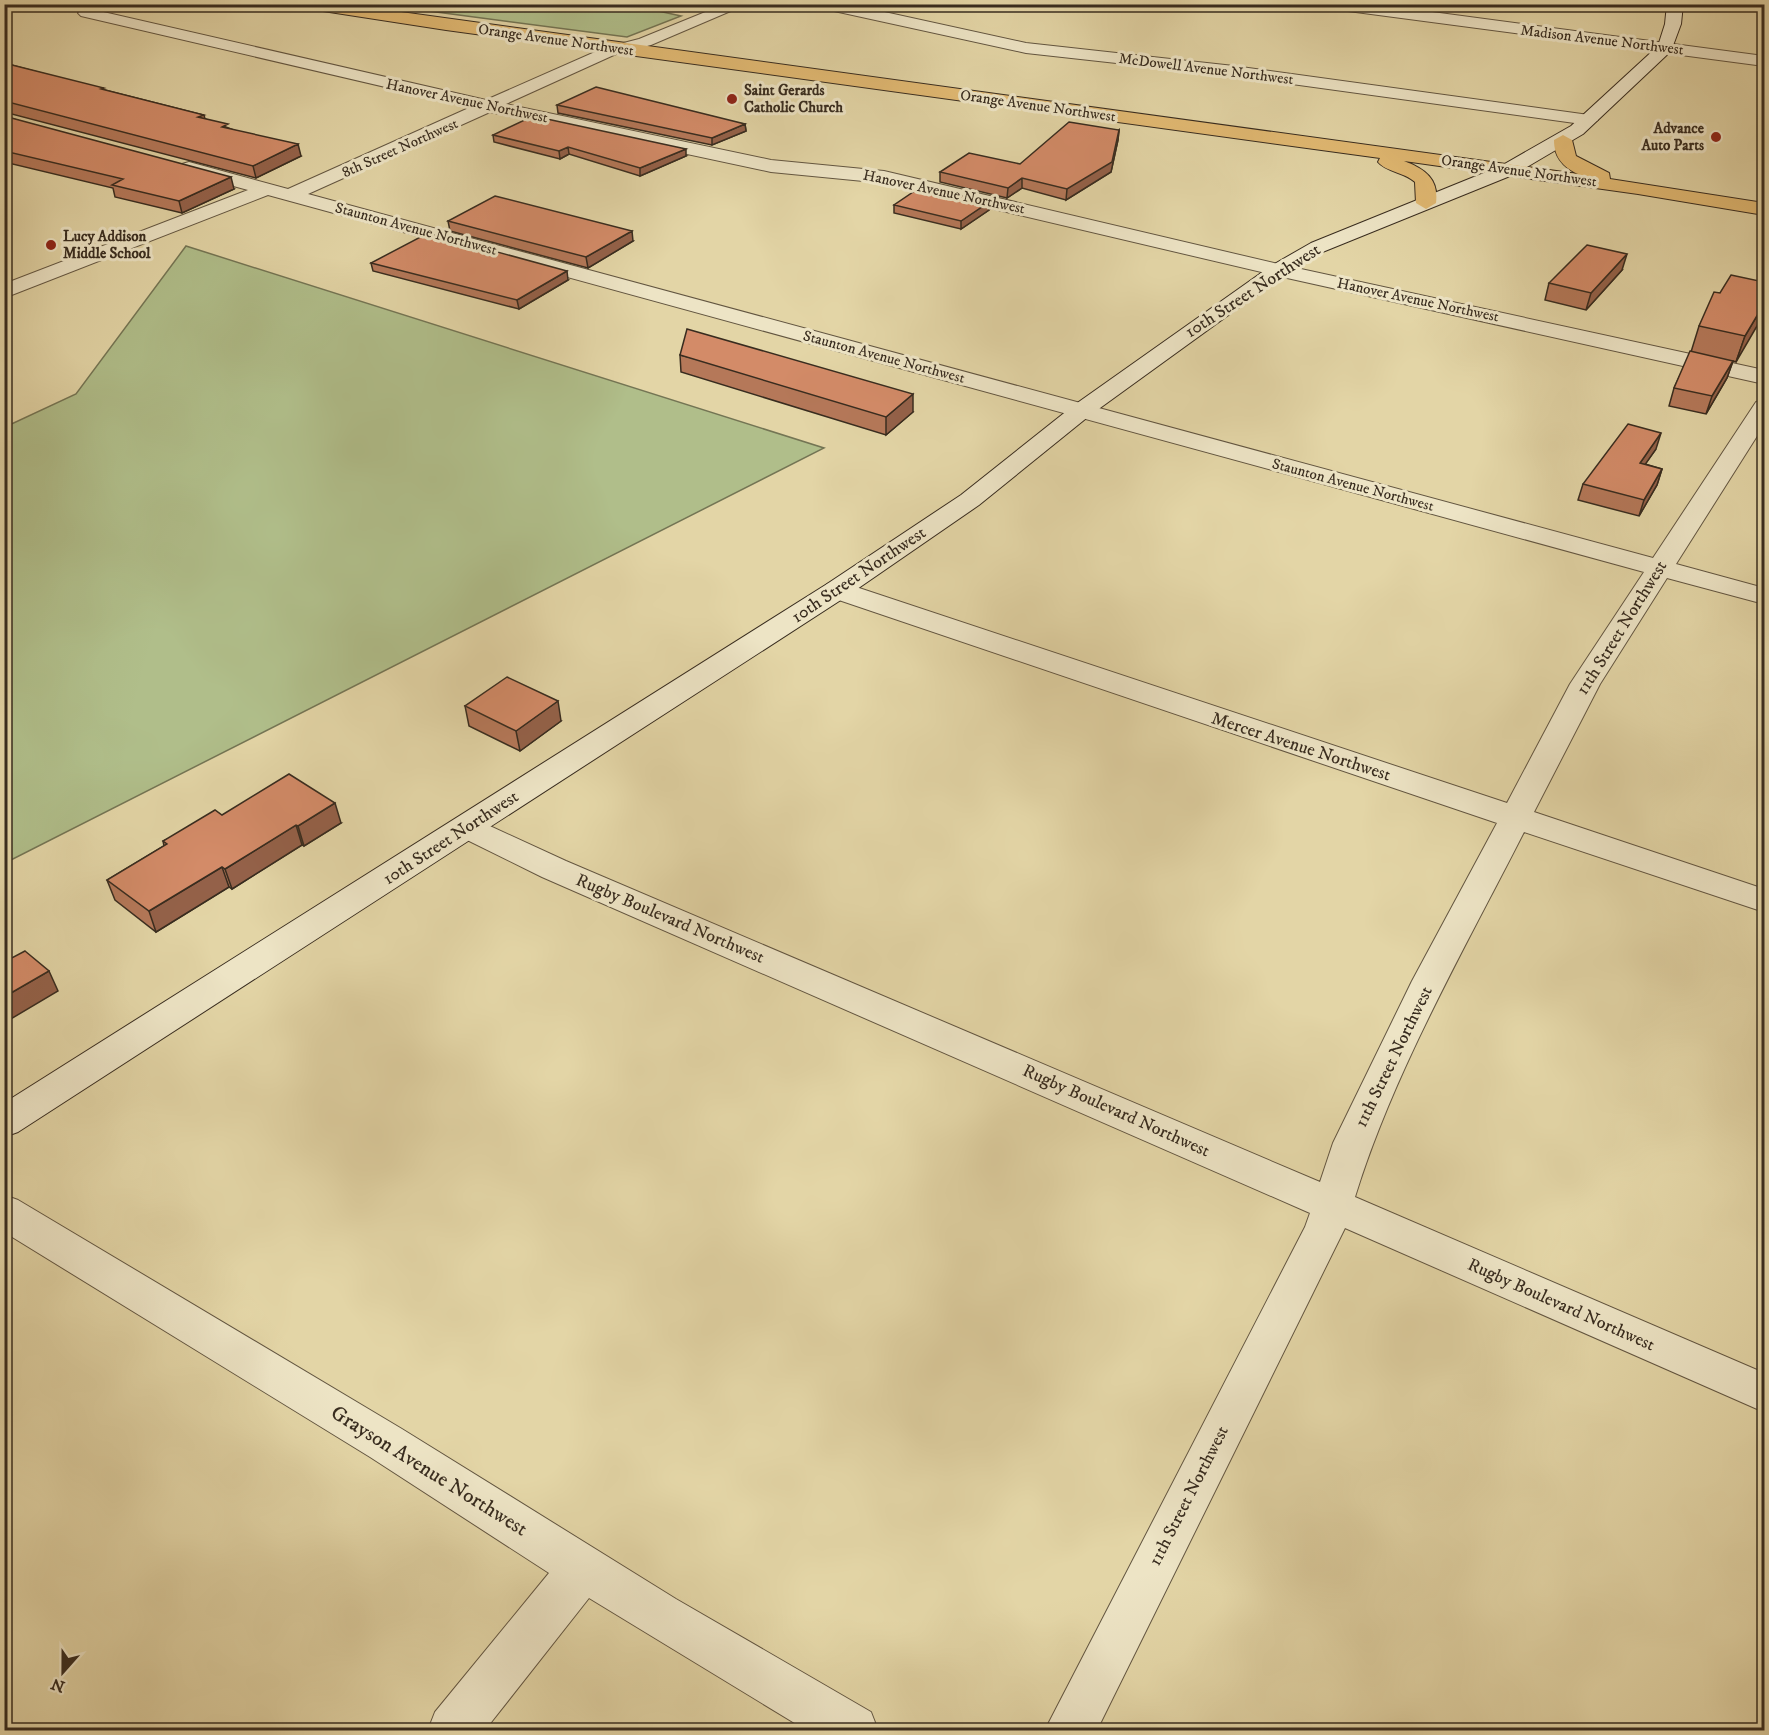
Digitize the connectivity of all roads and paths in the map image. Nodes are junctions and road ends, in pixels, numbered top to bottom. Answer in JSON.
{"nodes":[{"id":1,"x":310,"y":4,"type":"edge"},
{"id":2,"x":740,"y":4,"type":"edge"},
{"id":3,"x":825,"y":4,"type":"edge"},
{"id":4,"x":1333,"y":4,"type":"edge"},
{"id":5,"x":1675,"y":4,"type":"edge"},
{"id":6,"x":86,"y":13,"type":"dead end"},
{"id":7,"x":1665,"y":48,"type":"junction"},
{"id":8,"x":619,"y":49,"type":"junction"},
{"id":9,"x":1764,"y":61,"type":"edge"},
{"id":10,"x":491,"y":107,"type":"junction"},
{"id":11,"x":1589,"y":120,"type":"junction"},
{"id":12,"x":1563,"y":140,"type":"junction"},
{"id":13,"x":1325,"y":145,"type":"junction"},
{"id":14,"x":176,"y":164,"type":"edge"},
{"id":15,"x":1508,"y":170,"type":"junction"},
{"id":16,"x":1638,"y":188,"type":"junction"},
{"id":17,"x":267,"y":189,"type":"junction"},
{"id":18,"x":291,"y":195,"type":"junction"},
{"id":19,"x":1426,"y":203,"type":"junction"},
{"id":20,"x":1764,"y":209,"type":"edge"},
{"id":21,"x":1278,"y":270,"type":"junction"},
{"id":22,"x":4,"y":292,"type":"edge"},
{"id":23,"x":1764,"y":377,"type":"edge"},
{"id":24,"x":1764,"y":407,"type":"edge"},
{"id":25,"x":1081,"y":411,"type":"junction"},
{"id":26,"x":1660,"y":567,"type":"junction"},
{"id":27,"x":837,"y":590,"type":"junction"},
{"id":28,"x":1764,"y":596,"type":"edge"},
{"id":29,"x":1516,"y":818,"type":"junction"},
{"id":30,"x":468,"y":828,"type":"junction"},
{"id":31,"x":1764,"y":902,"type":"edge"},
{"id":32,"x":4,"y":1122,"type":"edge"},
{"id":33,"x":1333,"y":1205,"type":"junction"},
{"id":34,"x":4,"y":1211,"type":"edge"},
{"id":35,"x":1764,"y":1393,"type":"edge"},
{"id":36,"x":584,"y":1567,"type":"junction"},
{"id":37,"x":453,"y":1731,"type":"edge"},
{"id":38,"x":853,"y":1731,"type":"edge"},
{"id":39,"x":1070,"y":1731,"type":"edge"}],
"edges":[{"from":1,"to":8,"type":"main road","name":"Orange Avenue Northwest"},
{"from":2,"to":8,"type":"street","name":"8th Street Northwest"},
{"from":3,"to":11,"type":"street","name":"McDowell Avenue Northwest"},
{"from":4,"to":7,"type":"street","name":"Madison Avenue Northwest"},
{"from":5,"to":7,"type":"street"},
{"from":6,"to":10,"type":"street","name":"Hanover Avenue Northwest"},
{"from":7,"to":9,"type":"street","name":"Madison Avenue Northwest"},
{"from":7,"to":11,"type":"street","name":"10th Street Northwest"},
{"from":8,"to":10,"type":"street","name":"8th Street Northwest"},
{"from":8,"to":13,"type":"main road","name":"Orange Avenue Northwest"},
{"from":10,"to":18,"type":"street","name":"8th Street Northwest"},
{"from":10,"to":21,"type":"street","name":"Hanover Avenue Northwest"},
{"from":11,"to":12,"type":"street","name":"10th Street Northwest"},
{"from":12,"to":15,"type":"street","name":"10th Street Northwest"},
{"from":12,"to":16,"type":"main road"},
{"from":13,"to":15,"type":"main road","name":"Orange Avenue Northwest"},
{"from":13,"to":19,"type":"main road"},
{"from":14,"to":17,"type":"street","name":"Staunton Avenue Northwest"},
{"from":15,"to":16,"type":"main road","name":"Orange Avenue Northwest"},
{"from":15,"to":19,"type":"street","name":"10th Street Northwest"},
{"from":16,"to":20,"type":"main road","name":"Orange Avenue Northwest"},
{"from":17,"to":18,"type":"street","name":"Staunton Avenue Northwest"},
{"from":17,"to":22,"type":"street"},
{"from":18,"to":25,"type":"street","name":"Staunton Avenue Northwest"},
{"from":19,"to":21,"type":"street","name":"10th Street Northwest"},
{"from":21,"to":23,"type":"street","name":"Hanover Avenue Northwest"},
{"from":21,"to":25,"type":"street","name":"10th Street Northwest"},
{"from":24,"to":26,"type":"street","name":"11th Street Northwest"},
{"from":25,"to":26,"type":"street","name":"Staunton Avenue Northwest"},
{"from":25,"to":27,"type":"street","name":"10th Street Northwest"},
{"from":26,"to":28,"type":"street","name":"Staunton Avenue Northwest"},
{"from":26,"to":29,"type":"street","name":"11th Street Northwest"},
{"from":27,"to":29,"type":"street","name":"Mercer Avenue Northwest"},
{"from":27,"to":30,"type":"street","name":"10th Street Northwest"},
{"from":29,"to":31,"type":"street","name":"Mercer Avenue Northwest"},
{"from":29,"to":33,"type":"street","name":"11th Street Northwest"},
{"from":30,"to":32,"type":"street","name":"10th Street Northwest"},
{"from":30,"to":33,"type":"street","name":"Rugby Boulevard Northwest"},
{"from":33,"to":35,"type":"street","name":"Rugby Boulevard Northwest"},
{"from":33,"to":39,"type":"street","name":"11th Street Northwest"},
{"from":34,"to":36,"type":"street","name":"Grayson Avenue Northwest"},
{"from":36,"to":37,"type":"street"},
{"from":36,"to":38,"type":"street","name":"Grayson Avenue Northwest"}]}
